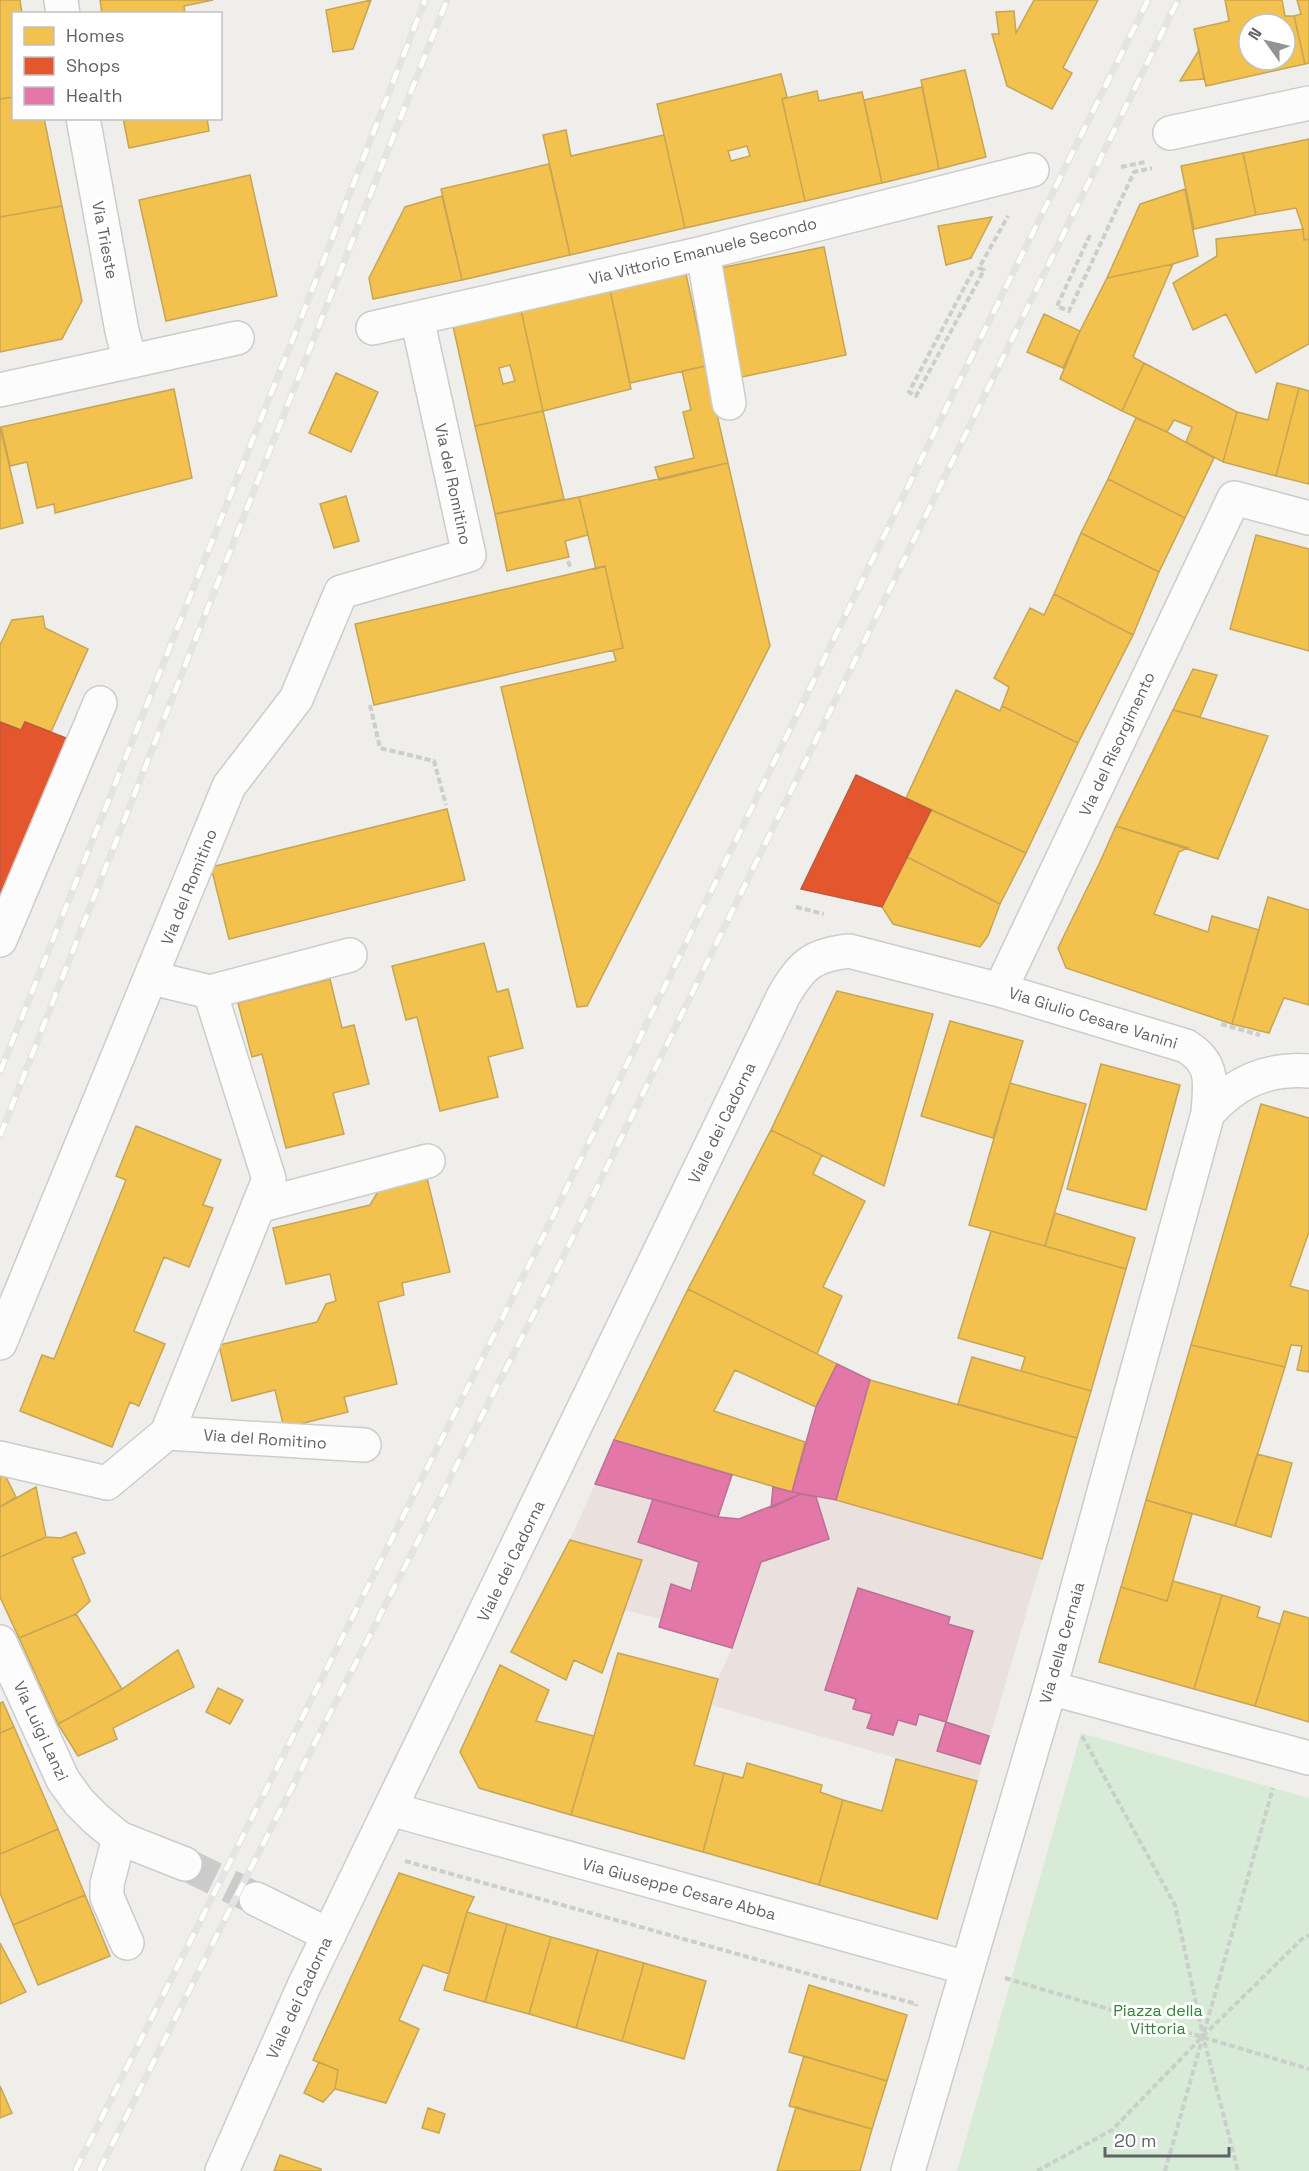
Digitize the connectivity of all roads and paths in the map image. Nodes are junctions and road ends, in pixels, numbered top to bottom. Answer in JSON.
{"nodes":[{"id":1,"x":1309,"y":103,"type":"edge"},
{"id":2,"x":83,"y":120,"type":"edge"},
{"id":3,"x":1170,"y":133,"type":"dead end"},
{"id":4,"x":1151,"y":160,"type":"dead end"},
{"id":5,"x":1121,"y":167,"type":"dead end"},
{"id":6,"x":1157,"y":167,"type":"dead end"},
{"id":7,"x":1032,"y":170,"type":"dead end"},
{"id":8,"x":1004,"y":209,"type":"dead end"},
{"id":9,"x":1090,"y":235,"type":"dead end"},
{"id":10,"x":703,"y":253,"type":"junction"},
{"id":11,"x":973,"y":272,"type":"dead end"},
{"id":12,"x":417,"y":318,"type":"junction"},
{"id":13,"x":373,"y":328,"type":"dead end"},
{"id":14,"x":237,"y":338,"type":"dead end"},
{"id":15,"x":130,"y":361,"type":"junction"},
{"id":16,"x":0,"y":390,"type":"edge"},
{"id":17,"x":729,"y":404,"type":"dead end"},
{"id":18,"x":1309,"y":518,"type":"edge"},
{"id":19,"x":568,"y":561,"type":"dead end"},
{"id":20,"x":571,"y":569,"type":"dead end"},
{"id":21,"x":100,"y":703,"type":"dead end"},
{"id":22,"x":370,"y":705,"type":"dead end"},
{"id":23,"x":446,"y":805,"type":"dead end"},
{"id":24,"x":796,"y":907,"type":"dead end"},
{"id":25,"x":831,"y":916,"type":"dead end"},
{"id":26,"x":0,"y":940,"type":"edge"},
{"id":27,"x":350,"y":955,"type":"dead end"},
{"id":28,"x":814,"y":959,"type":"joint"},
{"id":29,"x":152,"y":978,"type":"junction"},
{"id":30,"x":1000,"y":990,"type":"junction"},
{"id":31,"x":210,"y":992,"type":"junction"},
{"id":32,"x":1309,"y":1071,"type":"edge"},
{"id":33,"x":1208,"y":1113,"type":"junction"},
{"id":34,"x":428,"y":1161,"type":"dead end"},
{"id":35,"x":258,"y":1206,"type":"junction"},
{"id":36,"x":0,"y":1343,"type":"edge"},
{"id":37,"x":166,"y":1433,"type":"junction"},
{"id":38,"x":364,"y":1445,"type":"dead end"},
{"id":39,"x":0,"y":1458,"type":"edge"},
{"id":40,"x":0,"y":1642,"type":"edge"},
{"id":41,"x":1050,"y":1688,"type":"junction"},
{"id":42,"x":1081,"y":1733,"type":"dead end"},
{"id":43,"x":1309,"y":1758,"type":"edge"},
{"id":44,"x":1274,"y":1783,"type":"dead end"},
{"id":45,"x":390,"y":1809,"type":"junction"},
{"id":46,"x":119,"y":1838,"type":"junction"},
{"id":47,"x":396,"y":1858,"type":"dead end"},
{"id":48,"x":185,"y":1864,"type":"tunnel mouth"},
{"id":49,"x":255,"y":1899,"type":"tunnel mouth"},
{"id":50,"x":329,"y":1935,"type":"junction"},
{"id":51,"x":1309,"y":1935,"type":"edge"},
{"id":52,"x":127,"y":1943,"type":"dead end"},
{"id":53,"x":967,"y":1968,"type":"junction"},
{"id":54,"x":1004,"y":1978,"type":"dead end"},
{"id":55,"x":916,"y":2004,"type":"dead end"},
{"id":56,"x":1203,"y":2036,"type":"junction"},
{"id":57,"x":1309,"y":2069,"type":"edge"},
{"id":58,"x":222,"y":2171,"type":"edge"},
{"id":59,"x":908,"y":2171,"type":"edge"},
{"id":60,"x":1037,"y":2171,"type":"edge"},
{"id":61,"x":1165,"y":2171,"type":"edge"},
{"id":62,"x":1238,"y":2171,"type":"edge"}],
"edges":[{"from":1,"to":3,"type":"street"},
{"from":2,"to":15,"type":"street","name":"Via Trieste"},
{"from":4,"to":5,"type":"path"},
{"from":6,"to":9,"type":"path"},
{"from":7,"to":10,"type":"street","name":"Via Vittorio Emanuele Secondo"},
{"from":8,"to":11,"type":"path"},
{"from":10,"to":12,"type":"street","name":"Via Vittorio Emanuele Secondo"},
{"from":10,"to":17,"type":"street"},
{"from":12,"to":13,"type":"street","name":"Via Vittorio Emanuele Secondo"},
{"from":12,"to":29,"type":"street","name":"Via del Romitino"},
{"from":14,"to":15,"type":"street"},
{"from":15,"to":16,"type":"street"},
{"from":18,"to":30,"type":"street","name":"Via del Risorgimento"},
{"from":19,"to":20,"type":"path"},
{"from":21,"to":26,"type":"street"},
{"from":22,"to":23,"type":"path"},
{"from":24,"to":25,"type":"path"},
{"from":27,"to":31,"type":"street"},
{"from":28,"to":30,"type":"street","name":"Via Giulio Cesare Vanini"},
{"from":28,"to":45,"type":"street","name":"Viale dei Cadorna"},
{"from":29,"to":31,"type":"street"},
{"from":29,"to":36,"type":"street","name":"Via del Romitino"},
{"from":30,"to":33,"type":"street","name":"Via Giulio Cesare Vanini"},
{"from":31,"to":35,"type":"street"},
{"from":32,"to":33,"type":"street"},
{"from":33,"to":41,"type":"street","name":"Via della Cernaia"},
{"from":34,"to":35,"type":"street"},
{"from":35,"to":37,"type":"street"},
{"from":37,"to":38,"type":"street","name":"Via del Romitino"},
{"from":37,"to":39,"type":"street"},
{"from":40,"to":46,"type":"street","name":"Via Luigi Lanzi"},
{"from":41,"to":43,"type":"street"},
{"from":41,"to":53,"type":"street","name":"Via della Cernaia"},
{"from":42,"to":56,"type":"path"},
{"from":44,"to":56,"type":"path"},
{"from":45,"to":50,"type":"street","name":"Viale dei Cadorna"},
{"from":45,"to":53,"type":"street","name":"Via Giuseppe Cesare Abba"},
{"from":46,"to":48,"type":"street","name":"Via Luigi Lanzi"},
{"from":46,"to":52,"type":"street"},
{"from":47,"to":55,"type":"path"},
{"from":49,"to":50,"type":"street"},
{"from":50,"to":58,"type":"street","name":"Viale dei Cadorna"},
{"from":51,"to":56,"type":"path"},
{"from":53,"to":59,"type":"street","name":"Via della Cernaia"},
{"from":54,"to":56,"type":"path"},
{"from":56,"to":57,"type":"path"},
{"from":56,"to":60,"type":"path"},
{"from":56,"to":61,"type":"path"},
{"from":56,"to":62,"type":"path"}]}
